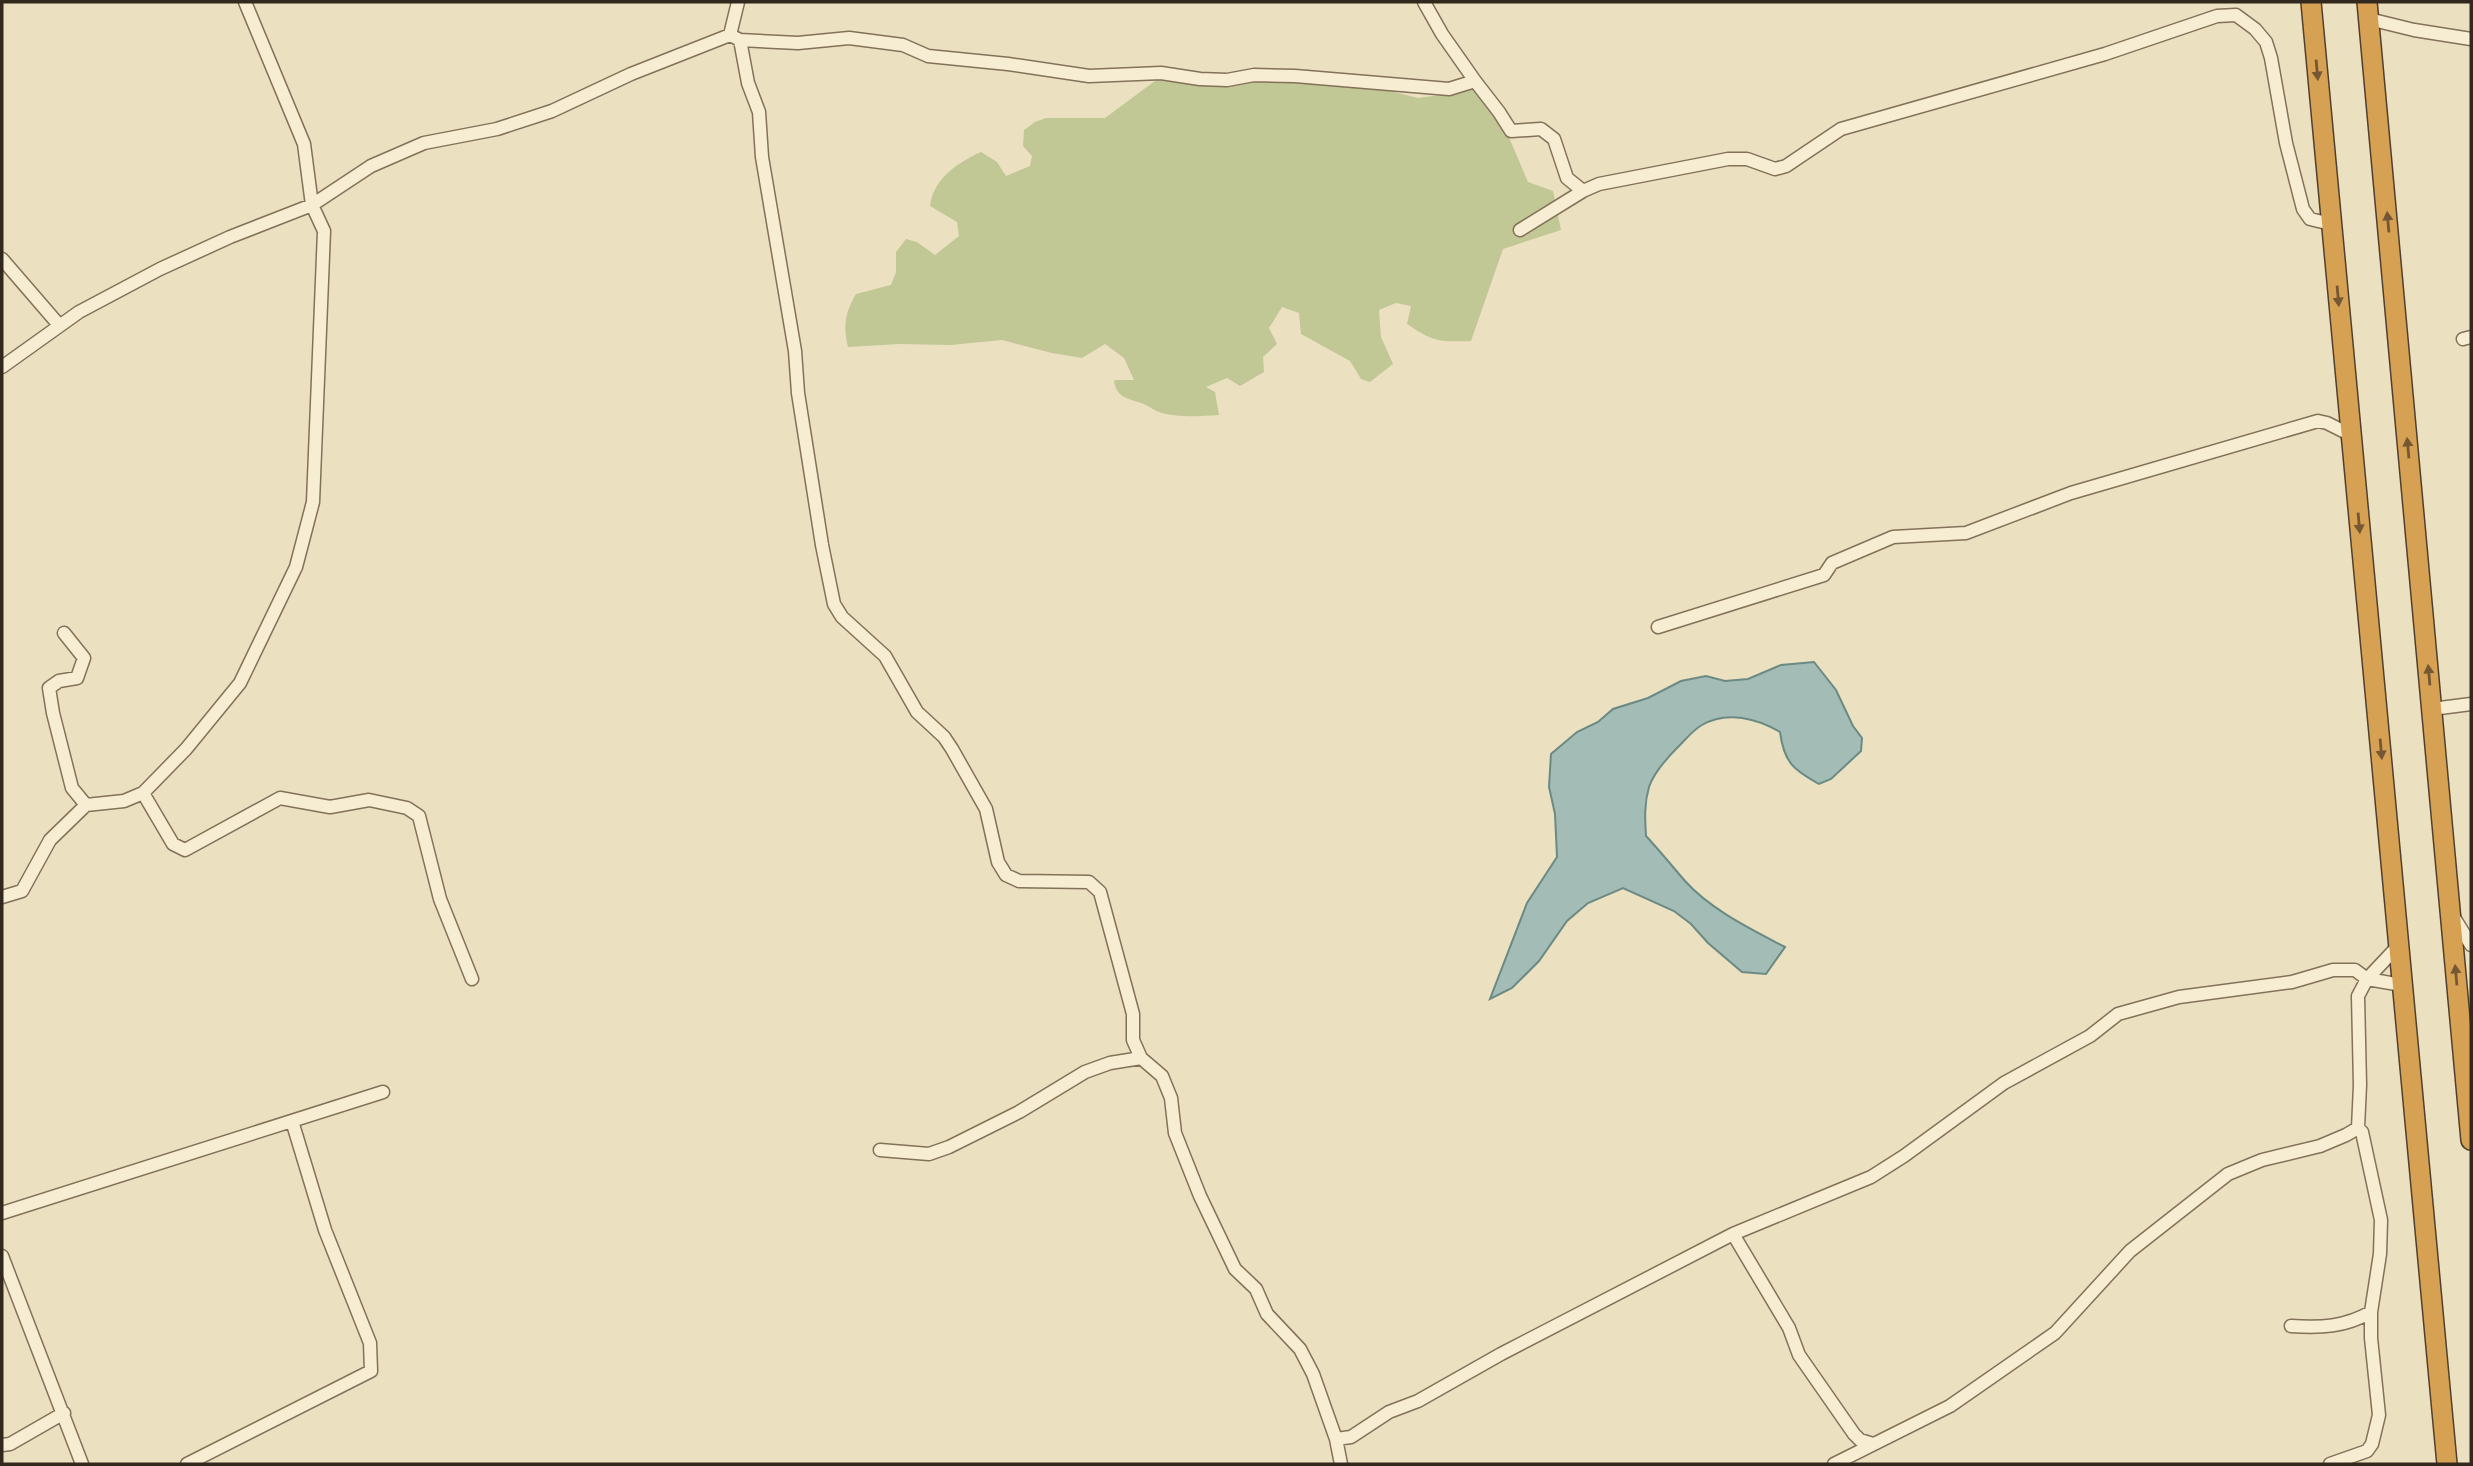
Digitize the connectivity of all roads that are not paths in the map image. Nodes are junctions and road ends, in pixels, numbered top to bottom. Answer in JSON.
{"nodes":[{"id":1,"x":245,"y":2,"type":"edge"},
{"id":2,"x":738,"y":2,"type":"edge"},
{"id":3,"x":1424,"y":2,"type":"edge"},
{"id":4,"x":2311,"y":2,"type":"edge"},
{"id":5,"x":2368,"y":10,"type":"edge"},
{"id":6,"x":735,"y":37,"type":"junction"},
{"id":7,"x":2471,"y":38,"type":"edge"},
{"id":8,"x":1475,"y":81,"type":"junction"},
{"id":9,"x":1583,"y":191,"type":"junction"},
{"id":10,"x":312,"y":205,"type":"junction"},
{"id":11,"x":2331,"y":224,"type":"junction"},
{"id":12,"x":1520,"y":230,"type":"dead end"},
{"id":13,"x":2,"y":259,"type":"edge"},
{"id":14,"x":59,"y":325,"type":"junction"},
{"id":15,"x":2,"y":367,"type":"edge"},
{"id":16,"x":2351,"y":435,"type":"junction"},
{"id":17,"x":1658,"y":627,"type":"dead end"},
{"id":18,"x":64,"y":633,"type":"dead end"},
{"id":19,"x":2471,"y":704,"type":"edge"},
{"id":20,"x":2432,"y":709,"type":"junction"},
{"id":21,"x":143,"y":793,"type":"junction"},
{"id":22,"x":86,"y":805,"type":"junction"},
{"id":23,"x":2,"y":897,"type":"edge"},
{"id":24,"x":2450,"y":911,"type":"junction"},
{"id":25,"x":2399,"y":945,"type":"junction"},
{"id":26,"x":2471,"y":945,"type":"edge"},
{"id":27,"x":2367,"y":978,"type":"junction"},
{"id":28,"x":472,"y":979,"type":"dead end"},
{"id":29,"x":2402,"y":985,"type":"junction"},
{"id":30,"x":1141,"y":1058,"type":"junction"},
{"id":31,"x":383,"y":1092,"type":"dead end"},
{"id":32,"x":292,"y":1121,"type":"junction"},
{"id":33,"x":2358,"y":1128,"type":"junction"},
{"id":34,"x":2471,"y":1140,"type":"edge"},
{"id":35,"x":880,"y":1150,"type":"dead end"},
{"id":36,"x":2,"y":1213,"type":"edge"},
{"id":37,"x":1733,"y":1234,"type":"junction"},
{"id":38,"x":2,"y":1256,"type":"edge"},
{"id":39,"x":2371,"y":1312,"type":"junction"},
{"id":40,"x":2291,"y":1326,"type":"dead end"},
{"id":41,"x":64,"y":1413,"type":"junction"},
{"id":42,"x":1336,"y":1439,"type":"junction"},
{"id":43,"x":1873,"y":1444,"type":"junction"},
{"id":44,"x":2,"y":1445,"type":"edge"},
{"id":45,"x":82,"y":1464,"type":"edge"},
{"id":46,"x":187,"y":1464,"type":"edge"},
{"id":47,"x":1342,"y":1464,"type":"edge"},
{"id":48,"x":1834,"y":1464,"type":"edge"},
{"id":49,"x":2330,"y":1464,"type":"edge"},
{"id":50,"x":2447,"y":1464,"type":"edge"}],
"edges":[{"from":1,"to":10,"type":"street"},
{"from":2,"to":6,"type":"street"},
{"from":3,"to":8,"type":"street"},
{"from":4,"to":11,"type":"highway","one_way":true},
{"from":5,"to":7,"type":"street"},
{"from":20,"to":5,"type":"highway","one_way":true},
{"from":6,"to":8,"type":"street"},
{"from":6,"to":10,"type":"street"},
{"from":6,"to":30,"type":"street"},
{"from":8,"to":9,"type":"street"},
{"from":9,"to":11,"type":"street"},
{"from":9,"to":12,"type":"street"},
{"from":10,"to":14,"type":"street"},
{"from":10,"to":21,"type":"street"},
{"from":11,"to":16,"type":"highway","one_way":true},
{"from":13,"to":14,"type":"street"},
{"from":14,"to":15,"type":"street"},
{"from":16,"to":17,"type":"street"},
{"from":16,"to":25,"type":"highway","one_way":true},
{"from":18,"to":22,"type":"street"},
{"from":19,"to":20,"type":"street"},
{"from":20,"to":24,"type":"highway"},
{"from":21,"to":22,"type":"street"},
{"from":21,"to":28,"type":"street"},
{"from":22,"to":23,"type":"street"},
{"from":24,"to":26,"type":"street"},
{"from":34,"to":24,"type":"highway","one_way":true},
{"from":25,"to":27,"type":"street"},
{"from":25,"to":29,"type":"highway"},
{"from":27,"to":29,"type":"street"},
{"from":27,"to":33,"type":"street"},
{"from":27,"to":37,"type":"street"},
{"from":29,"to":50,"type":"highway"},
{"from":30,"to":35,"type":"street"},
{"from":30,"to":42,"type":"street"},
{"from":31,"to":32,"type":"street"},
{"from":32,"to":36,"type":"street"},
{"from":32,"to":46,"type":"street"},
{"from":33,"to":39,"type":"street"},
{"from":33,"to":43,"type":"street"},
{"from":37,"to":42,"type":"street"},
{"from":37,"to":43,"type":"street"},
{"from":38,"to":41,"type":"street"},
{"from":39,"to":40,"type":"street"},
{"from":39,"to":49,"type":"street"},
{"from":41,"to":44,"type":"street"},
{"from":41,"to":45,"type":"street"},
{"from":42,"to":47,"type":"street"},
{"from":43,"to":48,"type":"street"}]}
